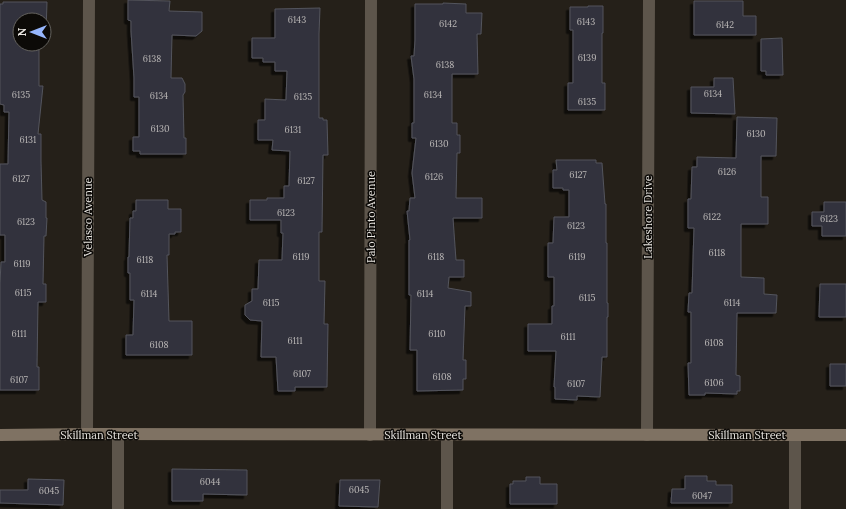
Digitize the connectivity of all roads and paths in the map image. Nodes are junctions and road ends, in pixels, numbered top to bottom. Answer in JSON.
{"nodes":[{"id":1,"x":89,"y":0,"type":"edge"},
{"id":2,"x":371,"y":0,"type":"edge"},
{"id":3,"x":649,"y":0,"type":"edge"},
{"id":4,"x":86,"y":434,"type":"junction"},
{"id":5,"x":118,"y":434,"type":"junction"},
{"id":6,"x":0,"y":435,"type":"edge"},
{"id":7,"x":370,"y":435,"type":"junction"},
{"id":8,"x":447,"y":435,"type":"junction"},
{"id":9,"x":647,"y":435,"type":"junction"},
{"id":10,"x":795,"y":435,"type":"junction"},
{"id":11,"x":846,"y":435,"type":"edge"},
{"id":12,"x":118,"y":509,"type":"edge"},
{"id":13,"x":447,"y":509,"type":"edge"},
{"id":14,"x":795,"y":509,"type":"edge"}],
"edges":[{"from":1,"to":4,"type":"street","name":"Velasco Avenue"},
{"from":2,"to":7,"type":"street","name":"Palo Pinto Avenue"},
{"from":3,"to":9,"type":"street","name":"Lakeshore Drive"},
{"from":4,"to":5,"type":"main road","name":"Skillman Street"},
{"from":4,"to":6,"type":"main road","name":"Skillman Street"},
{"from":5,"to":7,"type":"main road","name":"Skillman Street"},
{"from":5,"to":12,"type":"street"},
{"from":7,"to":8,"type":"main road","name":"Skillman Street"},
{"from":8,"to":9,"type":"main road","name":"Skillman Street"},
{"from":8,"to":13,"type":"street"},
{"from":9,"to":10,"type":"main road","name":"Skillman Street"},
{"from":10,"to":11,"type":"main road","name":"Skillman Street"},
{"from":10,"to":14,"type":"street"}]}
